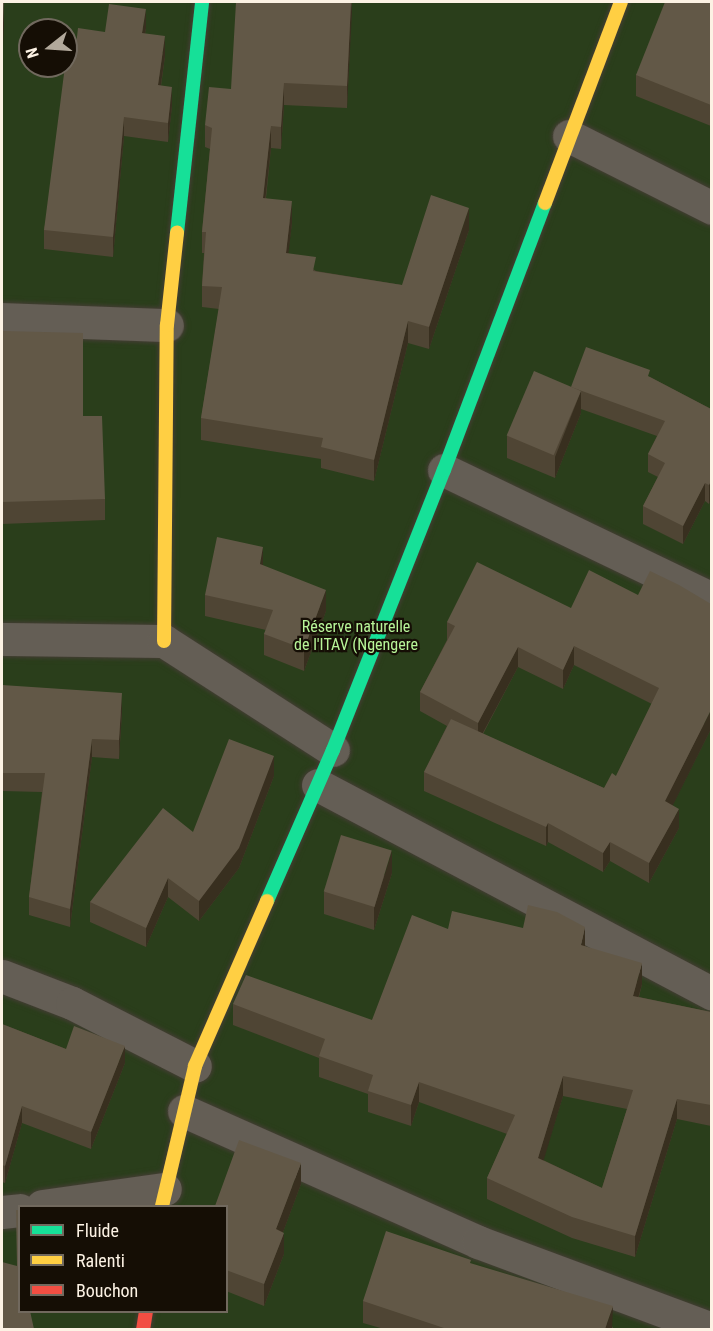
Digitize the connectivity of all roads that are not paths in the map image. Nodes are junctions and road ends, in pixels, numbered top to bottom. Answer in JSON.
{"nodes":[{"id":1,"x":202,"y":2,"type":"edge"},
{"id":2,"x":621,"y":2,"type":"edge"},
{"id":3,"x":569,"y":136,"type":"junction"},
{"id":4,"x":711,"y":208,"type":"edge"},
{"id":5,"x":2,"y":319,"type":"edge"},
{"id":6,"x":167,"y":325,"type":"junction"},
{"id":7,"x":444,"y":470,"type":"junction"},
{"id":8,"x":711,"y":599,"type":"edge"},
{"id":9,"x":2,"y":639,"type":"edge"},
{"id":10,"x":164,"y":641,"type":"junction"},
{"id":11,"x":333,"y":750,"type":"junction"},
{"id":12,"x":318,"y":785,"type":"junction"},
{"id":13,"x":2,"y":976,"type":"edge"},
{"id":14,"x":711,"y":994,"type":"edge"},
{"id":15,"x":195,"y":1066,"type":"junction"},
{"id":16,"x":184,"y":1111,"type":"junction"},
{"id":17,"x":164,"y":1198,"type":"edge"},
{"id":18,"x":57,"y":1205,"type":"edge"},
{"id":19,"x":18,"y":1210,"type":"edge"},
{"id":20,"x":2,"y":1212,"type":"edge"},
{"id":21,"x":146,"y":1313,"type":"edge"},
{"id":22,"x":143,"y":1329,"type":"edge"},
{"id":23,"x":711,"y":1329,"type":"edge"}],
"edges":[{"from":1,"to":6,"type":"street"},
{"from":2,"to":3,"type":"street"},
{"from":3,"to":4,"type":"street"},
{"from":3,"to":7,"type":"street"},
{"from":5,"to":6,"type":"street"},
{"from":6,"to":10,"type":"street"},
{"from":7,"to":8,"type":"street"},
{"from":7,"to":11,"type":"street"},
{"from":9,"to":10,"type":"street"},
{"from":10,"to":11,"type":"street"},
{"from":11,"to":12,"type":"street"},
{"from":12,"to":14,"type":"street"},
{"from":12,"to":15,"type":"street"},
{"from":13,"to":15,"type":"street"},
{"from":15,"to":16,"type":"street"},
{"from":16,"to":17,"type":"street"},
{"from":16,"to":23,"type":"street"},
{"from":17,"to":18,"type":"street"},
{"from":19,"to":20,"type":"street"},
{"from":21,"to":22,"type":"street"}]}
